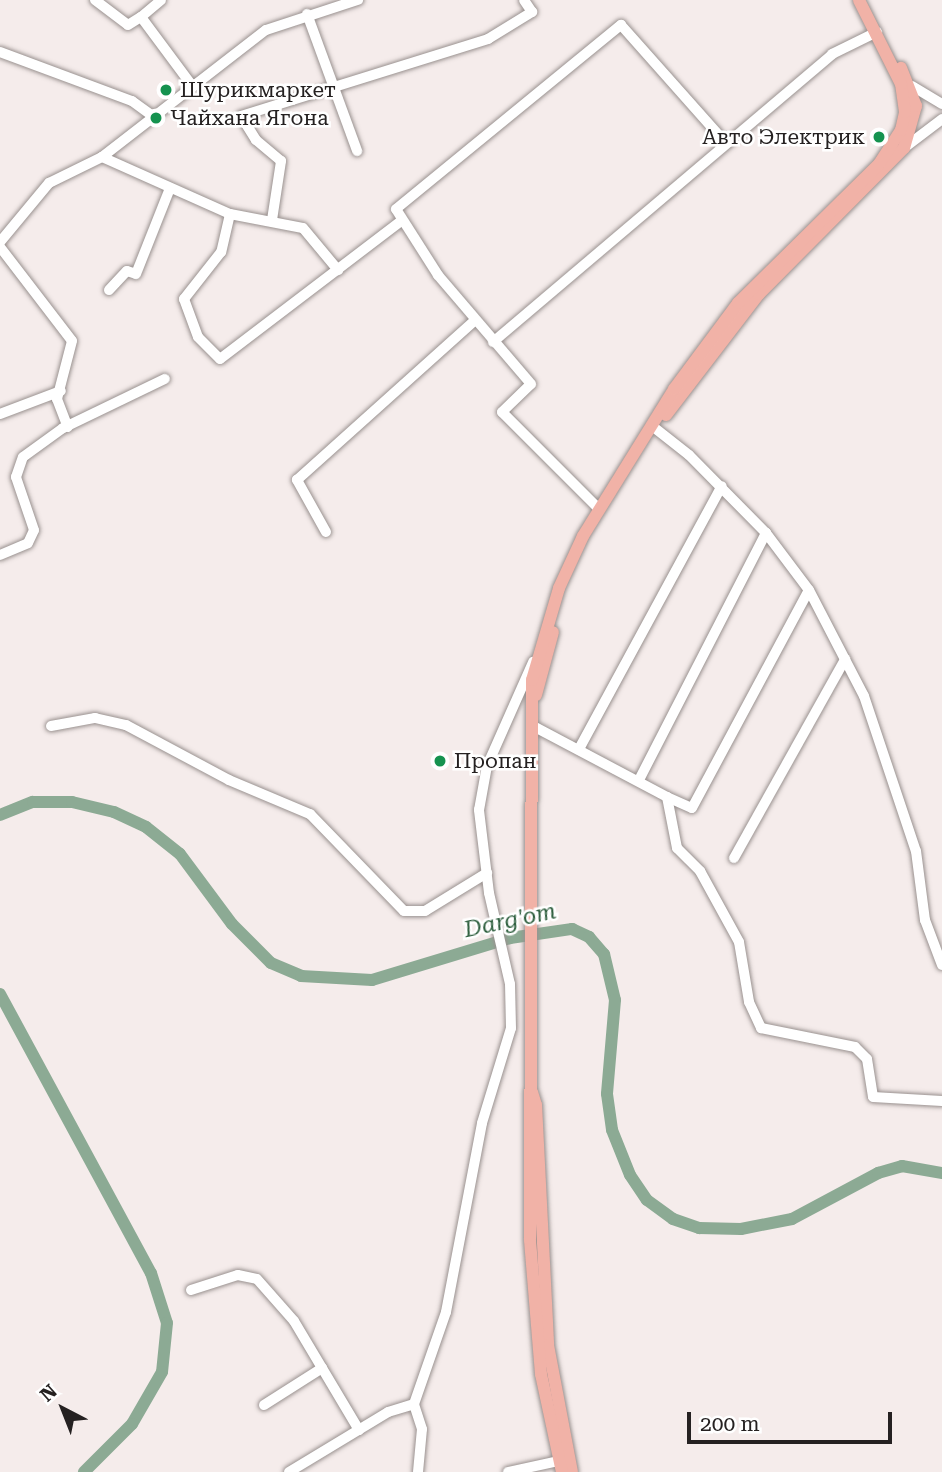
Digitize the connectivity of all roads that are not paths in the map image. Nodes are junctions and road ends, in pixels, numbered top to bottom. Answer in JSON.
{"nodes":[{"id":1,"x":95,"y":0,"type":"edge"},
{"id":2,"x":161,"y":0,"type":"edge"},
{"id":3,"x":358,"y":0,"type":"edge"},
{"id":4,"x":524,"y":0,"type":"edge"},
{"id":5,"x":859,"y":0,"type":"edge"},
{"id":6,"x":307,"y":14,"type":"junction"},
{"id":7,"x":141,"y":17,"type":"junction"},
{"id":8,"x":877,"y":32,"type":"junction"},
{"id":9,"x":886,"y":49,"type":"junction"},
{"id":10,"x":0,"y":52,"type":"edge"},
{"id":11,"x":332,"y":85,"type":"junction"},
{"id":12,"x":912,"y":86,"type":"junction"},
{"id":13,"x":193,"y":87,"type":"junction"},
{"id":14,"x":942,"y":104,"type":"edge"},
{"id":15,"x":154,"y":117,"type":"junction"},
{"id":16,"x":942,"y":120,"type":"edge"},
{"id":17,"x":725,"y":142,"type":"junction"},
{"id":18,"x":904,"y":148,"type":"junction"},
{"id":19,"x":357,"y":151,"type":"dead end"},
{"id":20,"x":102,"y":156,"type":"junction"},
{"id":21,"x":170,"y":188,"type":"junction"},
{"id":22,"x":230,"y":214,"type":"junction"},
{"id":23,"x":272,"y":220,"type":"junction"},
{"id":24,"x":400,"y":222,"type":"junction"},
{"id":25,"x":0,"y":242,"type":"edge"},
{"id":26,"x":0,"y":247,"type":"edge"},
{"id":27,"x":338,"y":270,"type":"junction"},
{"id":28,"x":109,"y":290,"type":"dead end"},
{"id":29,"x":755,"y":291,"type":"junction"},
{"id":30,"x":474,"y":321,"type":"junction"},
{"id":31,"x":494,"y":342,"type":"junction"},
{"id":32,"x":165,"y":379,"type":"dead end"},
{"id":33,"x":61,"y":391,"type":"junction"},
{"id":34,"x":0,"y":414,"type":"edge"},
{"id":35,"x":68,"y":427,"type":"junction"},
{"id":36,"x":656,"y":429,"type":"junction"},
{"id":37,"x":722,"y":486,"type":"junction"},
{"id":38,"x":599,"y":509,"type":"junction"},
{"id":39,"x":326,"y":532,"type":"dead end"},
{"id":40,"x":766,"y":533,"type":"junction"},
{"id":41,"x":0,"y":555,"type":"edge"},
{"id":42,"x":809,"y":590,"type":"junction"},
{"id":43,"x":540,"y":645,"type":"junction"},
{"id":44,"x":845,"y":659,"type":"junction"},
{"id":45,"x":534,"y":698,"type":"junction"},
{"id":46,"x":51,"y":726,"type":"dead end"},
{"id":47,"x":533,"y":726,"type":"junction"},
{"id":48,"x":579,"y":749,"type":"junction"},
{"id":49,"x":639,"y":780,"type":"junction"},
{"id":50,"x":667,"y":797,"type":"junction"},
{"id":51,"x":734,"y":858,"type":"dead end"},
{"id":52,"x":487,"y":873,"type":"junction"},
{"id":53,"x":942,"y":965,"type":"edge"},
{"id":54,"x":531,"y":1088,"type":"junction"},
{"id":55,"x":942,"y":1101,"type":"edge"},
{"id":56,"x":191,"y":1290,"type":"dead end"},
{"id":57,"x":322,"y":1368,"type":"junction"},
{"id":58,"x":414,"y":1404,"type":"junction"},
{"id":59,"x":264,"y":1405,"type":"dead end"},
{"id":60,"x":359,"y":1430,"type":"junction"},
{"id":61,"x":560,"y":1466,"type":"edge"},
{"id":62,"x":289,"y":1472,"type":"edge"},
{"id":63,"x":418,"y":1472,"type":"edge"},
{"id":64,"x":508,"y":1472,"type":"edge"},
{"id":65,"x":572,"y":1472,"type":"edge"}],
"edges":[{"from":1,"to":7,"type":"street"},
{"from":2,"to":7,"type":"street"},
{"from":3,"to":6,"type":"street"},
{"from":4,"to":11,"type":"street"},
{"from":5,"to":8,"type":"main road"},
{"from":6,"to":11,"type":"street"},
{"from":6,"to":13,"type":"street"},
{"from":7,"to":13,"type":"street"},
{"from":8,"to":9,"type":"main road"},
{"from":8,"to":17,"type":"street"},
{"from":9,"to":12,"type":"main road"},
{"from":9,"to":29,"type":"main road"},
{"from":10,"to":15,"type":"street"},
{"from":11,"to":19,"type":"street"},
{"from":11,"to":23,"type":"street"},
{"from":12,"to":14,"type":"street"},
{"from":12,"to":18,"type":"main road"},
{"from":13,"to":15,"type":"street"},
{"from":15,"to":20,"type":"street"},
{"from":16,"to":18,"type":"street"},
{"from":17,"to":24,"type":"street"},
{"from":17,"to":31,"type":"street"},
{"from":18,"to":29,"type":"main road"},
{"from":20,"to":21,"type":"street"},
{"from":20,"to":25,"type":"street"},
{"from":21,"to":22,"type":"street"},
{"from":21,"to":28,"type":"street"},
{"from":22,"to":23,"type":"street"},
{"from":22,"to":27,"type":"street"},
{"from":23,"to":27,"type":"street"},
{"from":24,"to":27,"type":"street"},
{"from":24,"to":30,"type":"street"},
{"from":26,"to":33,"type":"street"},
{"from":29,"to":36,"type":"main road"},
{"from":29,"to":38,"type":"main road"},
{"from":30,"to":31,"type":"street"},
{"from":30,"to":39,"type":"street"},
{"from":31,"to":38,"type":"street"},
{"from":32,"to":35,"type":"street"},
{"from":33,"to":34,"type":"street"},
{"from":33,"to":35,"type":"street"},
{"from":35,"to":41,"type":"street"},
{"from":36,"to":37,"type":"street"},
{"from":36,"to":45,"type":"main road"},
{"from":37,"to":40,"type":"street"},
{"from":37,"to":48,"type":"street"},
{"from":38,"to":43,"type":"main road"},
{"from":40,"to":42,"type":"street"},
{"from":40,"to":49,"type":"street"},
{"from":42,"to":44,"type":"street"},
{"from":42,"to":50,"type":"street"},
{"from":43,"to":45,"type":"main road"},
{"from":43,"to":52,"type":"street"},
{"from":44,"to":51,"type":"street"},
{"from":44,"to":53,"type":"street"},
{"from":45,"to":47,"type":"main road"},
{"from":46,"to":52,"type":"street"},
{"from":47,"to":48,"type":"street"},
{"from":47,"to":54,"type":"main road"},
{"from":48,"to":49,"type":"street"},
{"from":49,"to":50,"type":"street"},
{"from":50,"to":55,"type":"street"},
{"from":52,"to":58,"type":"street"},
{"from":54,"to":61,"type":"main road"},
{"from":54,"to":65,"type":"main road"},
{"from":56,"to":57,"type":"street"},
{"from":57,"to":59,"type":"street"},
{"from":57,"to":60,"type":"street"},
{"from":58,"to":60,"type":"street"},
{"from":58,"to":63,"type":"street"},
{"from":60,"to":62,"type":"street"},
{"from":61,"to":64,"type":"street"}]}
